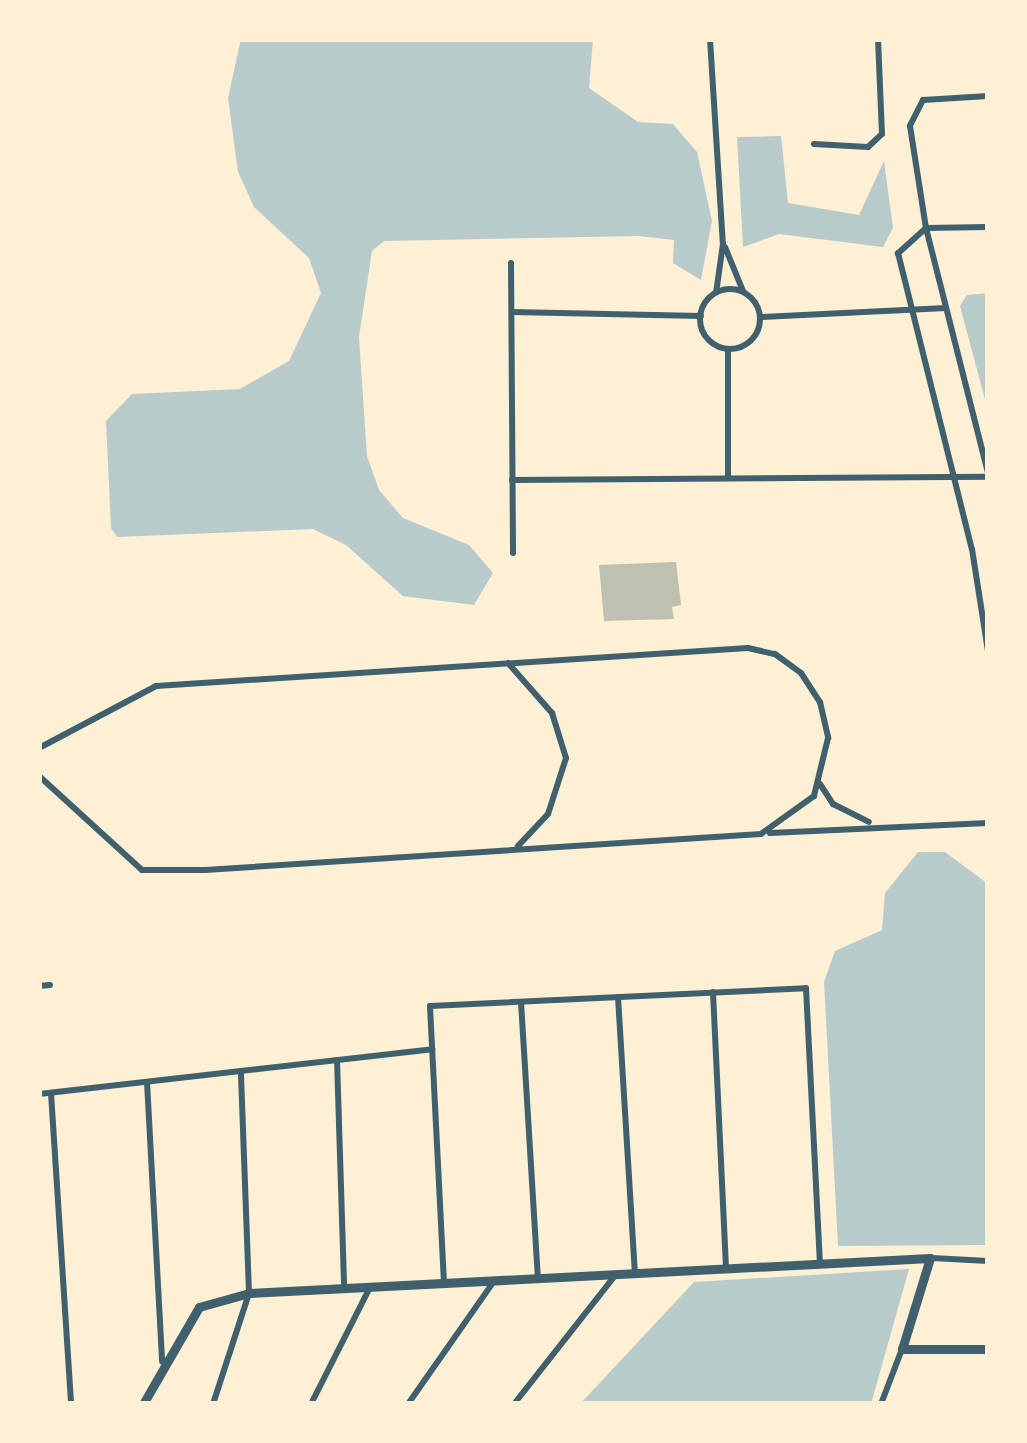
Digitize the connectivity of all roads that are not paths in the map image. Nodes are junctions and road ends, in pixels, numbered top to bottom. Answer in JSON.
{"nodes":[{"id":1,"x":710,"y":39,"type":"edge"},
{"id":2,"x":878,"y":39,"type":"edge"},
{"id":3,"x":988,"y":96,"type":"edge"},
{"id":4,"x":814,"y":144,"type":"dead end"},
{"id":5,"x":988,"y":227,"type":"edge"},
{"id":6,"x":926,"y":228,"type":"junction"},
{"id":7,"x":724,"y":244,"type":"junction"},
{"id":8,"x":511,"y":263,"type":"dead end"},
{"id":9,"x":716,"y":292,"type":"junction"},
{"id":10,"x":744,"y":292,"type":"junction"},
{"id":11,"x":911,"y":308,"type":"junction"},
{"id":12,"x":946,"y":308,"type":"junction"},
{"id":13,"x":511,"y":312,"type":"junction"},
{"id":14,"x":700,"y":316,"type":"junction"},
{"id":15,"x":760,"y":316,"type":"junction"},
{"id":16,"x":728,"y":349,"type":"junction"},
{"id":17,"x":988,"y":475,"type":"edge"},
{"id":18,"x":954,"y":477,"type":"junction"},
{"id":19,"x":728,"y":479,"type":"junction"},
{"id":20,"x":512,"y":480,"type":"junction"},
{"id":21,"x":512,"y":553,"type":"dead end"},
{"id":22,"x":988,"y":651,"type":"edge"},
{"id":23,"x":508,"y":663,"type":"junction"},
{"id":24,"x":39,"y":748,"type":"edge"},
{"id":25,"x":39,"y":758,"type":"edge"},
{"id":26,"x":39,"y":776,"type":"edge"},
{"id":27,"x":820,"y":784,"type":"junction"},
{"id":28,"x":988,"y":823,"type":"edge"},
{"id":29,"x":872,"y":824,"type":"junction"},
{"id":30,"x":761,"y":834,"type":"junction"},
{"id":31,"x":515,"y":848,"type":"junction"},
{"id":32,"x":50,"y":985,"type":"dead end"},
{"id":33,"x":39,"y":986,"type":"edge"},
{"id":34,"x":713,"y":992,"type":"junction"},
{"id":35,"x":618,"y":997,"type":"junction"},
{"id":36,"x":521,"y":1002,"type":"junction"},
{"id":37,"x":432,"y":1049,"type":"junction"},
{"id":38,"x":337,"y":1060,"type":"junction"},
{"id":39,"x":241,"y":1071,"type":"junction"},
{"id":40,"x":147,"y":1082,"type":"junction"},
{"id":41,"x":50,"y":1093,"type":"junction"},
{"id":42,"x":39,"y":1094,"type":"edge"},
{"id":43,"x":930,"y":1258,"type":"junction"},
{"id":44,"x":988,"y":1261,"type":"edge"},
{"id":45,"x":820,"y":1264,"type":"junction"},
{"id":46,"x":726,"y":1268,"type":"junction"},
{"id":47,"x":634,"y":1273,"type":"junction"},
{"id":48,"x":616,"y":1274,"type":"junction"},
{"id":49,"x":538,"y":1278,"type":"junction"},
{"id":50,"x":494,"y":1280,"type":"junction"},
{"id":51,"x":444,"y":1283,"type":"junction"},
{"id":52,"x":370,"y":1287,"type":"junction"},
{"id":53,"x":344,"y":1288,"type":"junction"},
{"id":54,"x":249,"y":1293,"type":"junction"},
{"id":55,"x":902,"y":1349,"type":"junction"},
{"id":56,"x":988,"y":1349,"type":"edge"},
{"id":57,"x":162,"y":1362,"type":"junction"},
{"id":58,"x":71,"y":1404,"type":"edge"},
{"id":59,"x":143,"y":1404,"type":"edge"},
{"id":60,"x":213,"y":1404,"type":"edge"},
{"id":61,"x":310,"y":1404,"type":"edge"},
{"id":62,"x":408,"y":1404,"type":"edge"},
{"id":63,"x":514,"y":1404,"type":"edge"},
{"id":64,"x":880,"y":1404,"type":"edge"}],
"edges":[{"from":1,"to":7,"type":"street"},
{"from":2,"to":4,"type":"street"},
{"from":3,"to":6,"type":"street"},
{"from":5,"to":6,"type":"street"},
{"from":6,"to":11,"type":"street"},
{"from":6,"to":12,"type":"street"},
{"from":7,"to":9,"type":"street"},
{"from":7,"to":10,"type":"street"},
{"from":8,"to":13,"type":"street"},
{"from":9,"to":10,"type":"street"},
{"from":9,"to":14,"type":"street"},
{"from":10,"to":15,"type":"street"},
{"from":11,"to":12,"type":"street"},
{"from":11,"to":15,"type":"street"},
{"from":11,"to":18,"type":"street"},
{"from":12,"to":17,"type":"street"},
{"from":13,"to":14,"type":"street"},
{"from":13,"to":20,"type":"street"},
{"from":14,"to":16,"type":"street"},
{"from":15,"to":16,"type":"street"},
{"from":16,"to":19,"type":"street"},
{"from":17,"to":18,"type":"street"},
{"from":18,"to":19,"type":"street"},
{"from":18,"to":22,"type":"street"},
{"from":19,"to":20,"type":"street"},
{"from":20,"to":21,"type":"street"},
{"from":23,"to":24,"type":"street"},
{"from":23,"to":27,"type":"street"},
{"from":23,"to":31,"type":"street"},
{"from":24,"to":25,"type":"street"},
{"from":26,"to":31,"type":"street"},
{"from":27,"to":29,"type":"street"},
{"from":27,"to":30,"type":"street"},
{"from":28,"to":29,"type":"street"},
{"from":29,"to":30,"type":"street"},
{"from":30,"to":31,"type":"street"},
{"from":32,"to":33,"type":"street"},
{"from":34,"to":35,"type":"street"},
{"from":34,"to":45,"type":"street"},
{"from":34,"to":46,"type":"street"},
{"from":35,"to":36,"type":"street"},
{"from":35,"to":47,"type":"street"},
{"from":36,"to":37,"type":"street"},
{"from":36,"to":49,"type":"street"},
{"from":37,"to":38,"type":"street"},
{"from":37,"to":51,"type":"street"},
{"from":38,"to":39,"type":"street"},
{"from":38,"to":53,"type":"street"},
{"from":39,"to":40,"type":"street"},
{"from":39,"to":54,"type":"street"},
{"from":40,"to":41,"type":"street"},
{"from":40,"to":57,"type":"street"},
{"from":41,"to":42,"type":"street"},
{"from":41,"to":58,"type":"street"},
{"from":43,"to":44,"type":"street"},
{"from":43,"to":45,"type":"street"},
{"from":43,"to":55,"type":"street"},
{"from":45,"to":46,"type":"street"},
{"from":46,"to":47,"type":"street"},
{"from":47,"to":48,"type":"street"},
{"from":48,"to":49,"type":"street"},
{"from":48,"to":63,"type":"street"},
{"from":49,"to":50,"type":"street"},
{"from":50,"to":51,"type":"street"},
{"from":50,"to":62,"type":"street"},
{"from":51,"to":52,"type":"street"},
{"from":52,"to":53,"type":"street"},
{"from":52,"to":61,"type":"street"},
{"from":53,"to":54,"type":"street"},
{"from":54,"to":57,"type":"street"},
{"from":54,"to":60,"type":"street"},
{"from":55,"to":56,"type":"street"},
{"from":55,"to":64,"type":"street"},
{"from":57,"to":59,"type":"street"}]}
